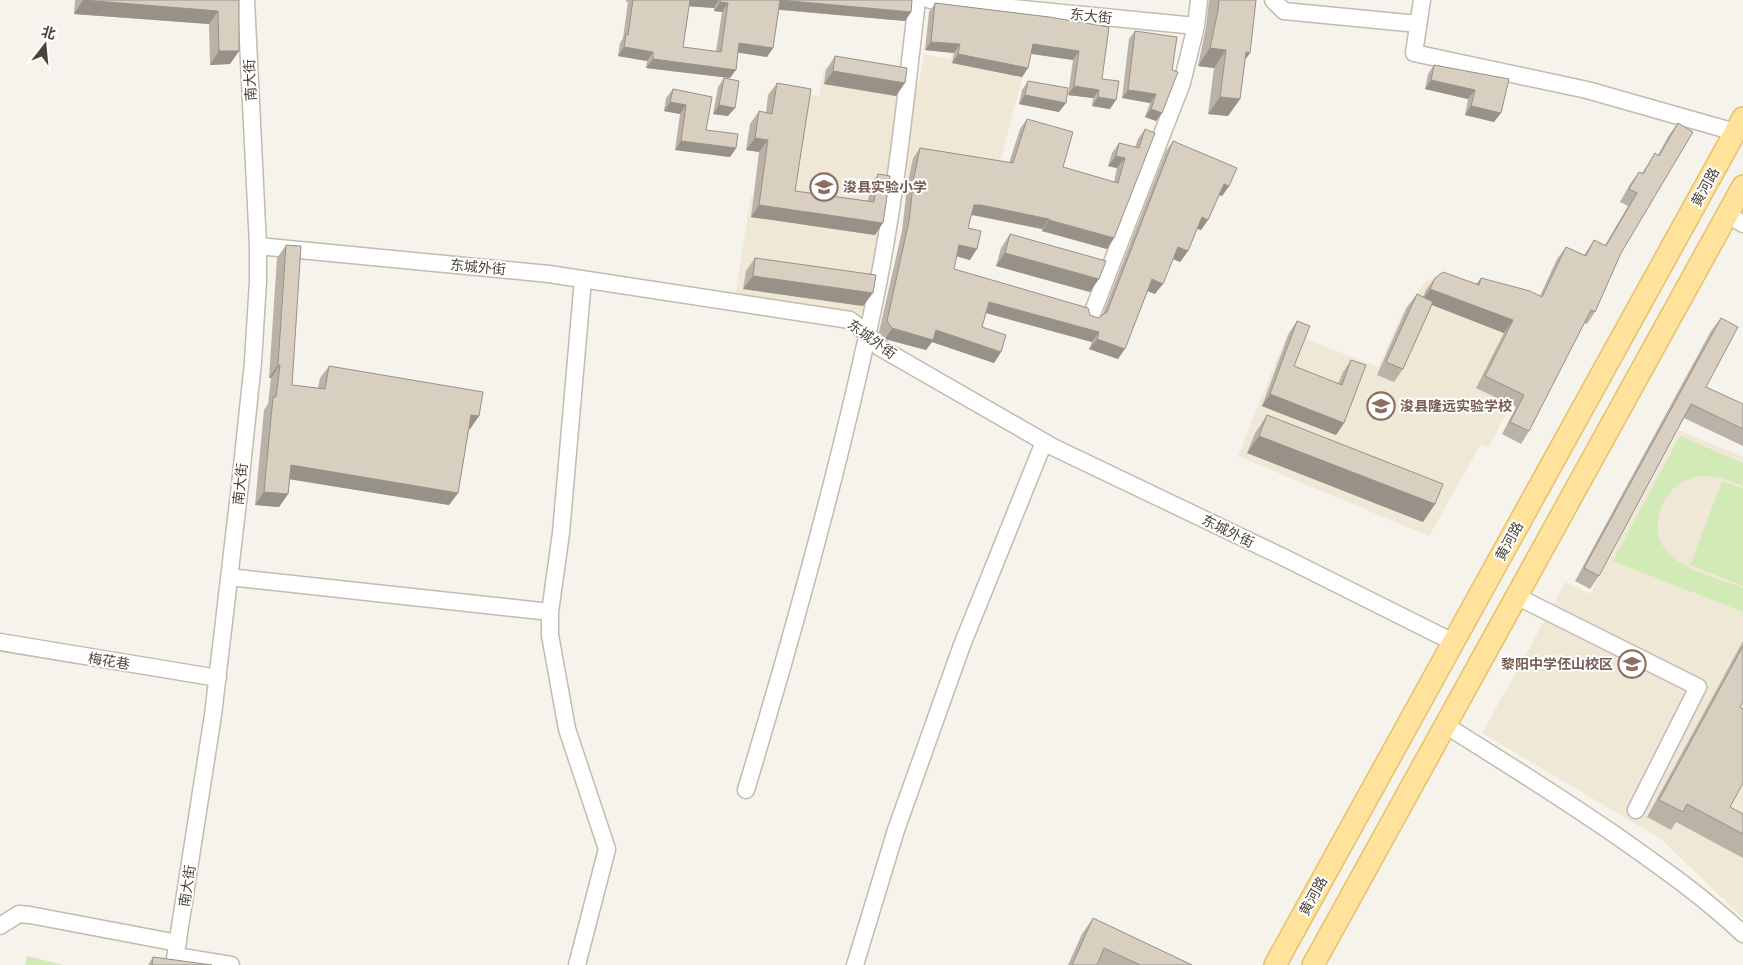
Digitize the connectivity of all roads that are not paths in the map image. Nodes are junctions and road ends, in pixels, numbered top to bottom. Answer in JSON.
{"nodes":[{"id":1,"x":246,"y":0,"type":"edge"},
{"id":2,"x":917,"y":0,"type":"edge"},
{"id":3,"x":930,"y":0,"type":"edge"},
{"id":4,"x":1199,"y":0,"type":"edge"},
{"id":5,"x":1273,"y":0,"type":"edge"},
{"id":6,"x":1422,"y":0,"type":"edge"},
{"id":7,"x":1418,"y":24,"type":"junction"},
{"id":8,"x":1196,"y":26,"type":"junction"},
{"id":9,"x":1739,"y":125,"type":"edge"},
{"id":10,"x":1743,"y":186,"type":"edge"},
{"id":11,"x":1735,"y":219,"type":"edge"},
{"id":12,"x":258,"y":246,"type":"junction"},
{"id":13,"x":583,"y":279,"type":"junction"},
{"id":14,"x":1090,"y":319,"type":"edge"},
{"id":15,"x":868,"y":334,"type":"junction"},
{"id":16,"x":1044,"y":442,"type":"junction"},
{"id":17,"x":230,"y":577,"type":"junction"},
{"id":18,"x":1516,"y":596,"type":"junction"},
{"id":19,"x":550,"y":612,"type":"junction"},
{"id":20,"x":0,"y":642,"type":"edge"},
{"id":21,"x":1453,"y":642,"type":"junction"},
{"id":22,"x":218,"y":678,"type":"junction"},
{"id":23,"x":1445,"y":725,"type":"junction"},
{"id":24,"x":746,"y":790,"type":"dead end"},
{"id":25,"x":1636,"y":810,"type":"dead end"},
{"id":26,"x":0,"y":926,"type":"edge"},
{"id":27,"x":1743,"y":934,"type":"edge"},
{"id":28,"x":176,"y":955,"type":"edge"},
{"id":29,"x":230,"y":965,"type":"edge"},
{"id":30,"x":577,"y":965,"type":"edge"},
{"id":31,"x":855,"y":965,"type":"edge"},
{"id":32,"x":1276,"y":965,"type":"edge"},
{"id":33,"x":1313,"y":965,"type":"edge"}],
"edges":[{"from":1,"to":12,"type":"street","name":"南大街"},
{"from":2,"to":15,"type":"street"},
{"from":3,"to":8,"type":"street","name":"东大街"},
{"from":4,"to":8,"type":"street"},
{"from":5,"to":7,"type":"street"},
{"from":6,"to":7,"type":"street"},
{"from":7,"to":9,"type":"street"},
{"from":8,"to":14,"type":"street"},
{"from":9,"to":21,"type":"main road","name":"黄河路"},
{"from":10,"to":11,"type":"main road"},
{"from":11,"to":18,"type":"main road"},
{"from":12,"to":13,"type":"street","name":"东城外街"},
{"from":12,"to":17,"type":"street","name":"南大街"},
{"from":13,"to":15,"type":"street","name":"东城外街"},
{"from":13,"to":19,"type":"street"},
{"from":15,"to":16,"type":"street","name":"东城外街"},
{"from":15,"to":24,"type":"street"},
{"from":16,"to":21,"type":"street","name":"东城外街"},
{"from":16,"to":31,"type":"street"},
{"from":17,"to":19,"type":"street"},
{"from":17,"to":22,"type":"street","name":"南大街"},
{"from":18,"to":23,"type":"main road"},
{"from":18,"to":25,"type":"street"},
{"from":19,"to":30,"type":"street"},
{"from":20,"to":22,"type":"street","name":"梅花巷"},
{"from":21,"to":32,"type":"main road","name":"黄河路"},
{"from":22,"to":28,"type":"street","name":"南大街"},
{"from":23,"to":27,"type":"street"},
{"from":23,"to":33,"type":"main road"},
{"from":26,"to":28,"type":"street"},
{"from":28,"to":29,"type":"street"}]}
